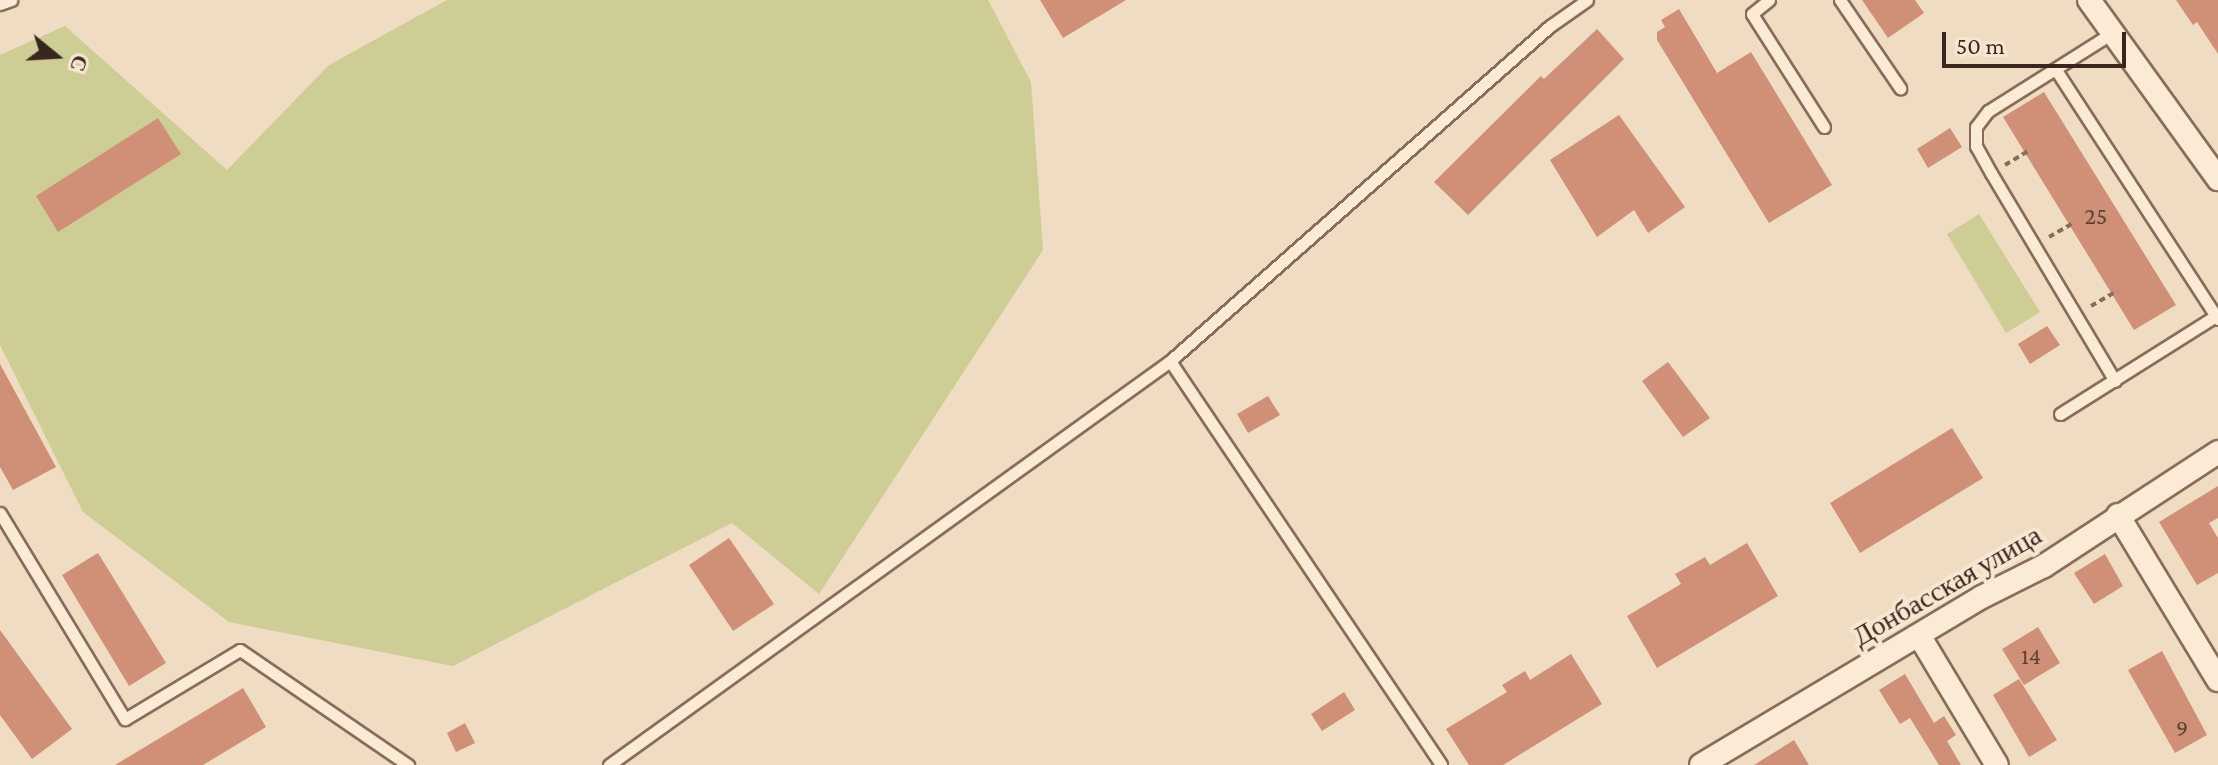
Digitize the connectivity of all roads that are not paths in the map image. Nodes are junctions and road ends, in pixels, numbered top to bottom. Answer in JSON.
{"nodes":[{"id":1,"x":11,"y":0,"type":"edge"},
{"id":2,"x":1587,"y":0,"type":"edge"},
{"id":3,"x":1769,"y":0,"type":"edge"},
{"id":4,"x":1840,"y":0,"type":"edge"},
{"id":5,"x":2089,"y":0,"type":"edge"},
{"id":6,"x":0,"y":4,"type":"edge"},
{"id":7,"x":2112,"y":33,"type":"junction"},
{"id":8,"x":2056,"y":70,"type":"junction"},
{"id":9,"x":1900,"y":88,"type":"dead end"},
{"id":10,"x":1824,"y":127,"type":"dead end"},
{"id":11,"x":2218,"y":179,"type":"edge"},
{"id":12,"x":2216,"y":318,"type":"edge"},
{"id":13,"x":1170,"y":361,"type":"junction"},
{"id":14,"x":2115,"y":381,"type":"junction"},
{"id":15,"x":2060,"y":414,"type":"dead end"},
{"id":16,"x":2218,"y":452,"type":"edge"},
{"id":17,"x":0,"y":513,"type":"edge"},
{"id":18,"x":2118,"y":515,"type":"junction"},
{"id":19,"x":1920,"y":637,"type":"junction"},
{"id":20,"x":2218,"y":680,"type":"edge"},
{"id":21,"x":1715,"y":762,"type":"edge"},
{"id":22,"x":408,"y":765,"type":"edge"},
{"id":23,"x":609,"y":765,"type":"edge"},
{"id":24,"x":1441,"y":765,"type":"edge"},
{"id":25,"x":1997,"y":765,"type":"edge"}],
"edges":[{"from":1,"to":6,"type":"lane"},
{"from":2,"to":13,"type":"lane"},
{"from":3,"to":10,"type":"lane"},
{"from":4,"to":9,"type":"lane"},
{"from":5,"to":7,"type":"street"},
{"from":7,"to":8,"type":"lane"},
{"from":7,"to":11,"type":"street"},
{"from":8,"to":12,"type":"lane"},
{"from":8,"to":14,"type":"lane"},
{"from":12,"to":14,"type":"lane"},
{"from":13,"to":23,"type":"lane"},
{"from":13,"to":24,"type":"lane"},
{"from":14,"to":15,"type":"lane"},
{"from":16,"to":18,"type":"street","name":"Донбасская улица"},
{"from":17,"to":22,"type":"lane"},
{"from":18,"to":19,"type":"street","name":"Донбасская улица"},
{"from":18,"to":20,"type":"street"},
{"from":19,"to":21,"type":"street","name":"Донбасская улица"},
{"from":19,"to":25,"type":"street"}]}
